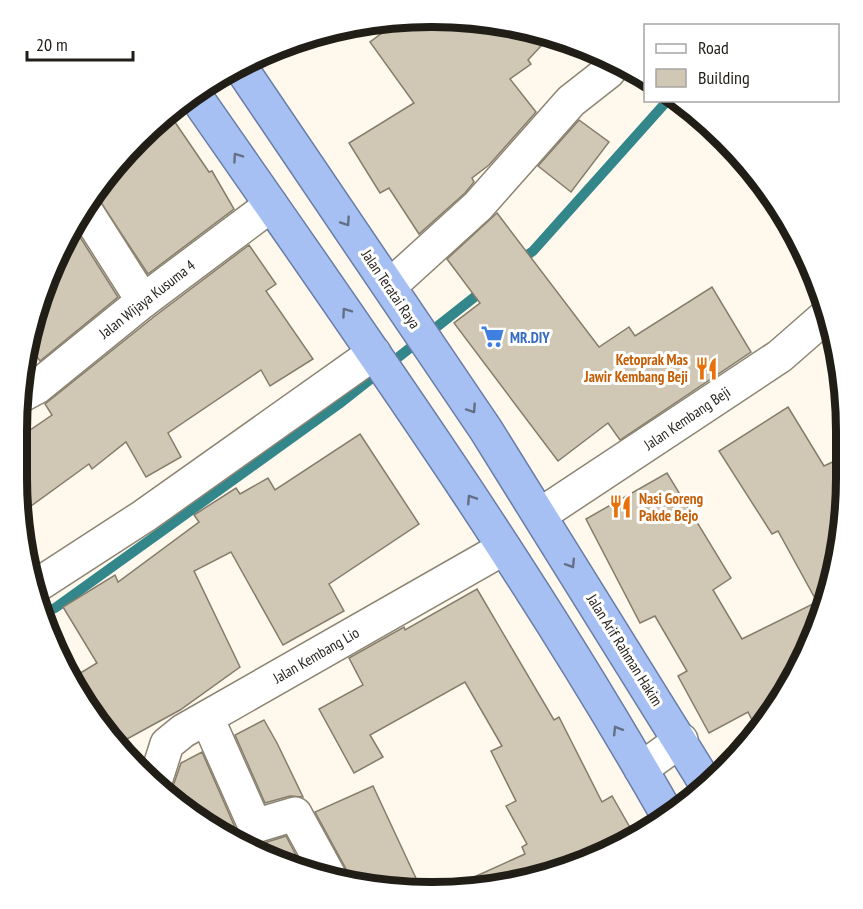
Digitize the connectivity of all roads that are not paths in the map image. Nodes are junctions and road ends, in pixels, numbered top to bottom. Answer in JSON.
{"nodes":[{"id":1,"x":610,"y":69,"type":"edge"},
{"id":2,"x":245,"y":73,"type":"edge"},
{"id":3,"x":199,"y":101,"type":"edge"},
{"id":4,"x":313,"y":174,"type":"junction"},
{"id":5,"x":271,"y":205,"type":"junction"},
{"id":6,"x":89,"y":216,"type":"edge"},
{"id":7,"x":390,"y":286,"type":"junction"},
{"id":8,"x":142,"y":301,"type":"junction"},
{"id":9,"x":820,"y":321,"type":"edge"},
{"id":10,"x":376,"y":357,"type":"junction"},
{"id":11,"x":29,"y":384,"type":"edge"},
{"id":12,"x":540,"y":515,"type":"junction"},
{"id":13,"x":504,"y":548,"type":"junction"},
{"id":14,"x":41,"y":583,"type":"edge"},
{"id":15,"x":207,"y":718,"type":"junction"},
{"id":16,"x":681,"y":740,"type":"junction"},
{"id":17,"x":641,"y":770,"type":"junction"},
{"id":18,"x":157,"y":775,"type":"edge"},
{"id":19,"x":703,"y":778,"type":"edge"},
{"id":20,"x":664,"y":808,"type":"edge"},
{"id":21,"x":324,"y":867,"type":"edge"}],
"edges":[{"from":1,"to":7,"type":"street"},
{"from":2,"to":4,"type":"highway","name":"Jalan Teratai Raya"},
{"from":5,"to":3,"type":"highway","one_way":true},
{"from":4,"to":5,"type":"highway"},
{"from":4,"to":7,"type":"highway","name":"Jalan Teratai Raya","one_way":true},
{"from":5,"to":8,"type":"street","name":"Jalan Wijaya Kusuma 4"},
{"from":10,"to":5,"type":"highway","one_way":true},
{"from":6,"to":8,"type":"street"},
{"from":7,"to":12,"type":"highway","name":"Jalan Teratai Raya","one_way":true},
{"from":8,"to":11,"type":"street","name":"Jalan Wijaya Kusuma 4"},
{"from":9,"to":12,"type":"street","name":"Jalan Kembang Beji"},
{"from":13,"to":10,"type":"highway","one_way":true},
{"from":10,"to":14,"type":"street"},
{"from":12,"to":16,"type":"highway","name":"Jalan Arif Rahman Hakim","one_way":true},
{"from":13,"to":15,"type":"street","name":"Jalan Kembang Lio"},
{"from":17,"to":13,"type":"highway","one_way":true},
{"from":15,"to":18,"type":"street","name":"Jalan Kembang Lio"},
{"from":15,"to":21,"type":"street"},
{"from":16,"to":17,"type":"street"},
{"from":16,"to":19,"type":"highway","name":"Jalan Arif Rahman Hakim"},
{"from":17,"to":20,"type":"highway"}]}
